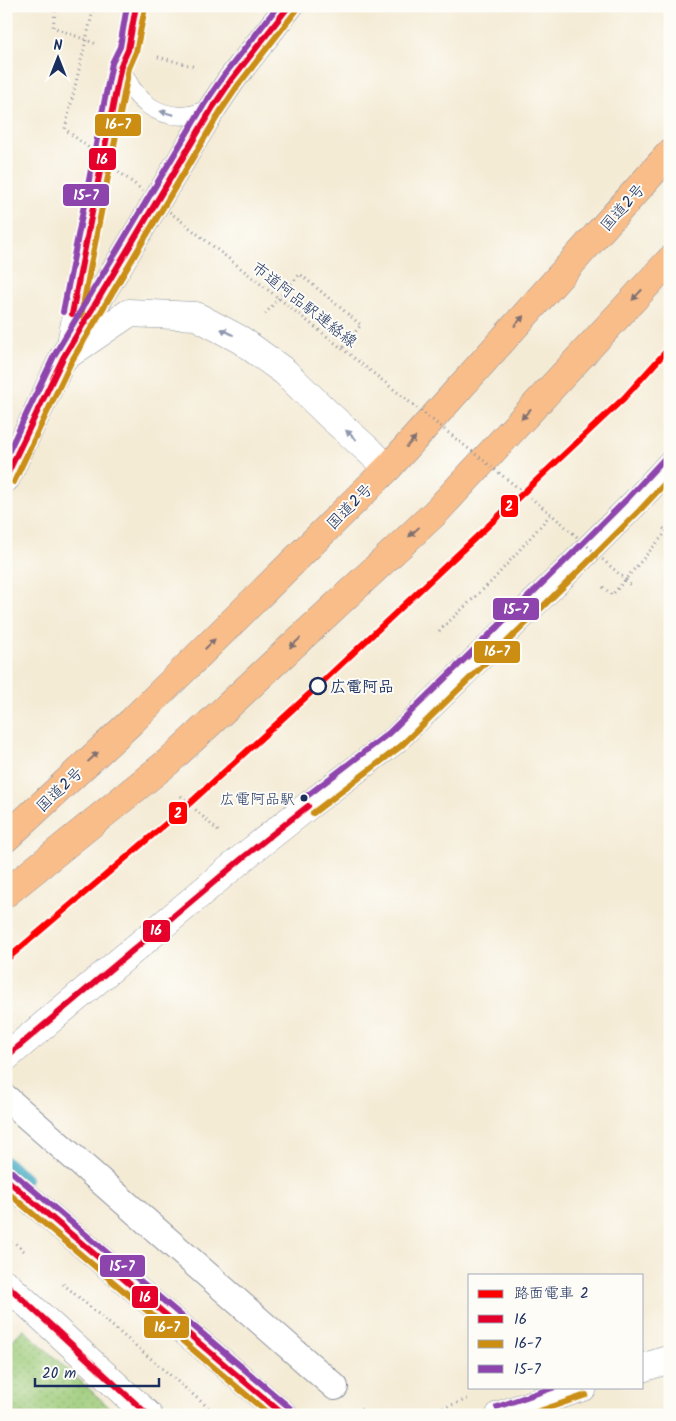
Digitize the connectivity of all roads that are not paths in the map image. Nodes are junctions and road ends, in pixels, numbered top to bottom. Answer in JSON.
{"nodes":[{"id":1,"x":136,"y":6,"type":"edge"},
{"id":2,"x":289,"y":6,"type":"edge"},
{"id":3,"x":121,"y":65,"type":"junction"},
{"id":4,"x":213,"y":107,"type":"junction"},
{"id":5,"x":670,"y":153,"type":"edge"},
{"id":6,"x":670,"y":260,"type":"edge"},
{"id":7,"x":64,"y":358,"type":"junction"},
{"id":8,"x":670,"y":465,"type":"edge"},
{"id":9,"x":388,"y":468,"type":"junction"},
{"id":10,"x":6,"y":478,"type":"edge"},
{"id":11,"x":6,"y":838,"type":"edge"},
{"id":12,"x":6,"y":893,"type":"edge"},
{"id":13,"x":6,"y":1057,"type":"edge"},
{"id":14,"x":6,"y":1098,"type":"edge"},
{"id":15,"x":6,"y":1180,"type":"edge"},
{"id":16,"x":6,"y":1284,"type":"edge"},
{"id":17,"x":670,"y":1359,"type":"edge"},
{"id":18,"x":644,"y":1367,"type":"edge"},
{"id":19,"x":335,"y":1387,"type":"dead end"},
{"id":20,"x":580,"y":1388,"type":"edge"},
{"id":21,"x":148,"y":1415,"type":"edge"},
{"id":22,"x":284,"y":1415,"type":"edge"},
{"id":23,"x":500,"y":1415,"type":"edge"}],
"edges":[{"from":1,"to":3,"type":"lane"},
{"from":2,"to":4,"type":"street"},
{"from":4,"to":3,"type":"lane","one_way":true},
{"from":3,"to":7,"type":"lane"},
{"from":4,"to":7,"type":"street"},
{"from":9,"to":5,"type":"highway","name":"国道2号","one_way":true},
{"from":6,"to":12,"type":"highway","one_way":true},
{"from":9,"to":7,"type":"street","one_way":true},
{"from":7,"to":10,"type":"street"},
{"from":8,"to":13,"type":"street"},
{"from":11,"to":9,"type":"highway","name":"国道2号","one_way":true},
{"from":14,"to":19,"type":"street"},
{"from":15,"to":22,"type":"street"},
{"from":16,"to":21,"type":"street"},
{"from":17,"to":18,"type":"street"},
{"from":20,"to":23,"type":"street"}]}
